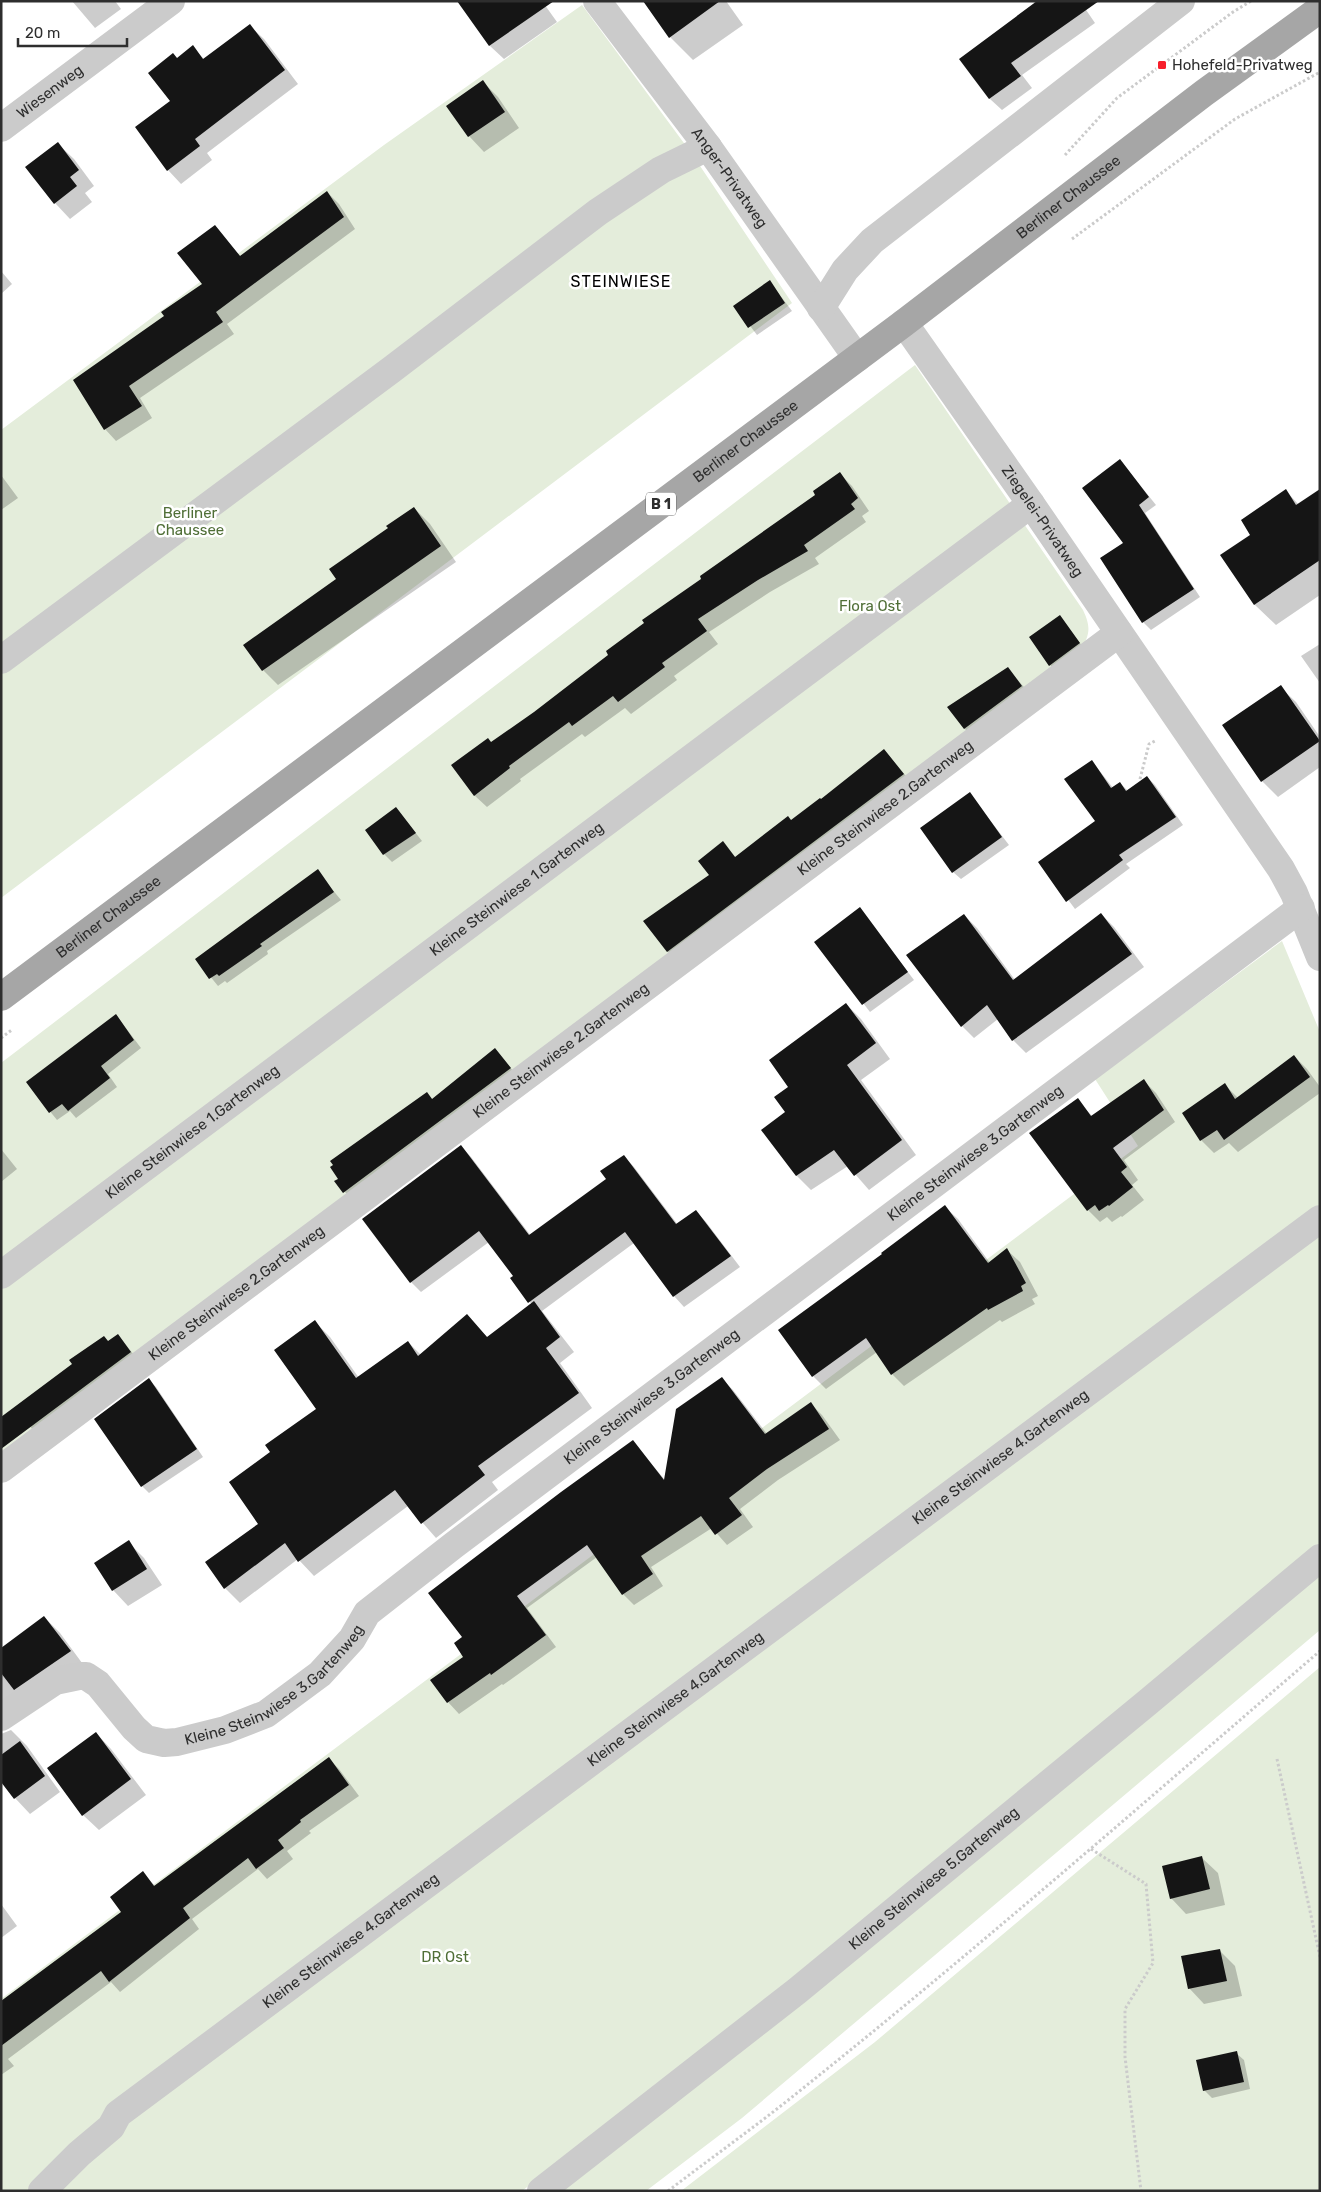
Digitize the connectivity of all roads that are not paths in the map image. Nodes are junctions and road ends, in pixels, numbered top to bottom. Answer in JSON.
{"nodes":[{"id":1,"x":171,"y":1,"type":"edge"},
{"id":2,"x":597,"y":1,"type":"edge"},
{"id":3,"x":1181,"y":1,"type":"edge"},
{"id":4,"x":1320,"y":9,"type":"edge"},
{"id":5,"x":1,"y":128,"type":"edge"},
{"id":6,"x":708,"y":147,"type":"junction"},
{"id":7,"x":821,"y":308,"type":"junction"},
{"id":8,"x":904,"y":322,"type":"junction"},
{"id":9,"x":857,"y":358,"type":"junction"},
{"id":10,"x":1031,"y":504,"type":"junction"},
{"id":11,"x":1119,"y":633,"type":"junction"},
{"id":12,"x":1,"y":660,"type":"edge"},
{"id":13,"x":1300,"y":908,"type":"junction"},
{"id":14,"x":1320,"y":957,"type":"edge"},
{"id":15,"x":1,"y":997,"type":"edge"},
{"id":16,"x":1320,"y":1219,"type":"edge"},
{"id":17,"x":1,"y":1275,"type":"edge"},
{"id":18,"x":1,"y":1468,"type":"edge"},
{"id":19,"x":1320,"y":1558,"type":"edge"},
{"id":20,"x":1,"y":1717,"type":"edge"},
{"id":21,"x":42,"y":2191,"type":"edge"},
{"id":22,"x":541,"y":2191,"type":"edge"}],
"edges":[{"from":1,"to":5,"type":"street","name":"Wiesenweg"},
{"from":2,"to":6,"type":"street","name":"Anger-Privatweg"},
{"from":3,"to":7,"type":"street"},
{"from":4,"to":8,"type":"main road","name":"Berliner Chaussee","number":"B 1"},
{"from":6,"to":7,"type":"street","name":"Anger-Privatweg"},
{"from":6,"to":12,"type":"street"},
{"from":7,"to":9,"type":"street","name":"Anger-Privatweg"},
{"from":8,"to":9,"type":"main road","name":"Berliner Chaussee","number":"B 1"},
{"from":8,"to":10,"type":"street","name":"Ziegelei-Privatweg"},
{"from":9,"to":15,"type":"main road","name":"Berliner Chaussee","number":"B 1"},
{"from":10,"to":11,"type":"street","name":"Ziegelei-Privatweg"},
{"from":10,"to":17,"type":"street","name":"Kleine Steinwiese 1.Gartenweg"},
{"from":11,"to":13,"type":"street","name":"Ziegelei-Privatweg"},
{"from":11,"to":18,"type":"street","name":"Kleine Steinwiese 2.Gartenweg"},
{"from":13,"to":14,"type":"street","name":"Ziegelei-Privatweg"},
{"from":13,"to":20,"type":"street","name":"Kleine Steinwiese 3.Gartenweg"},
{"from":16,"to":21,"type":"street","name":"Kleine Steinwiese 4.Gartenweg"},
{"from":19,"to":22,"type":"street","name":"Kleine Steinwiese 5.Gartenweg"}]}
